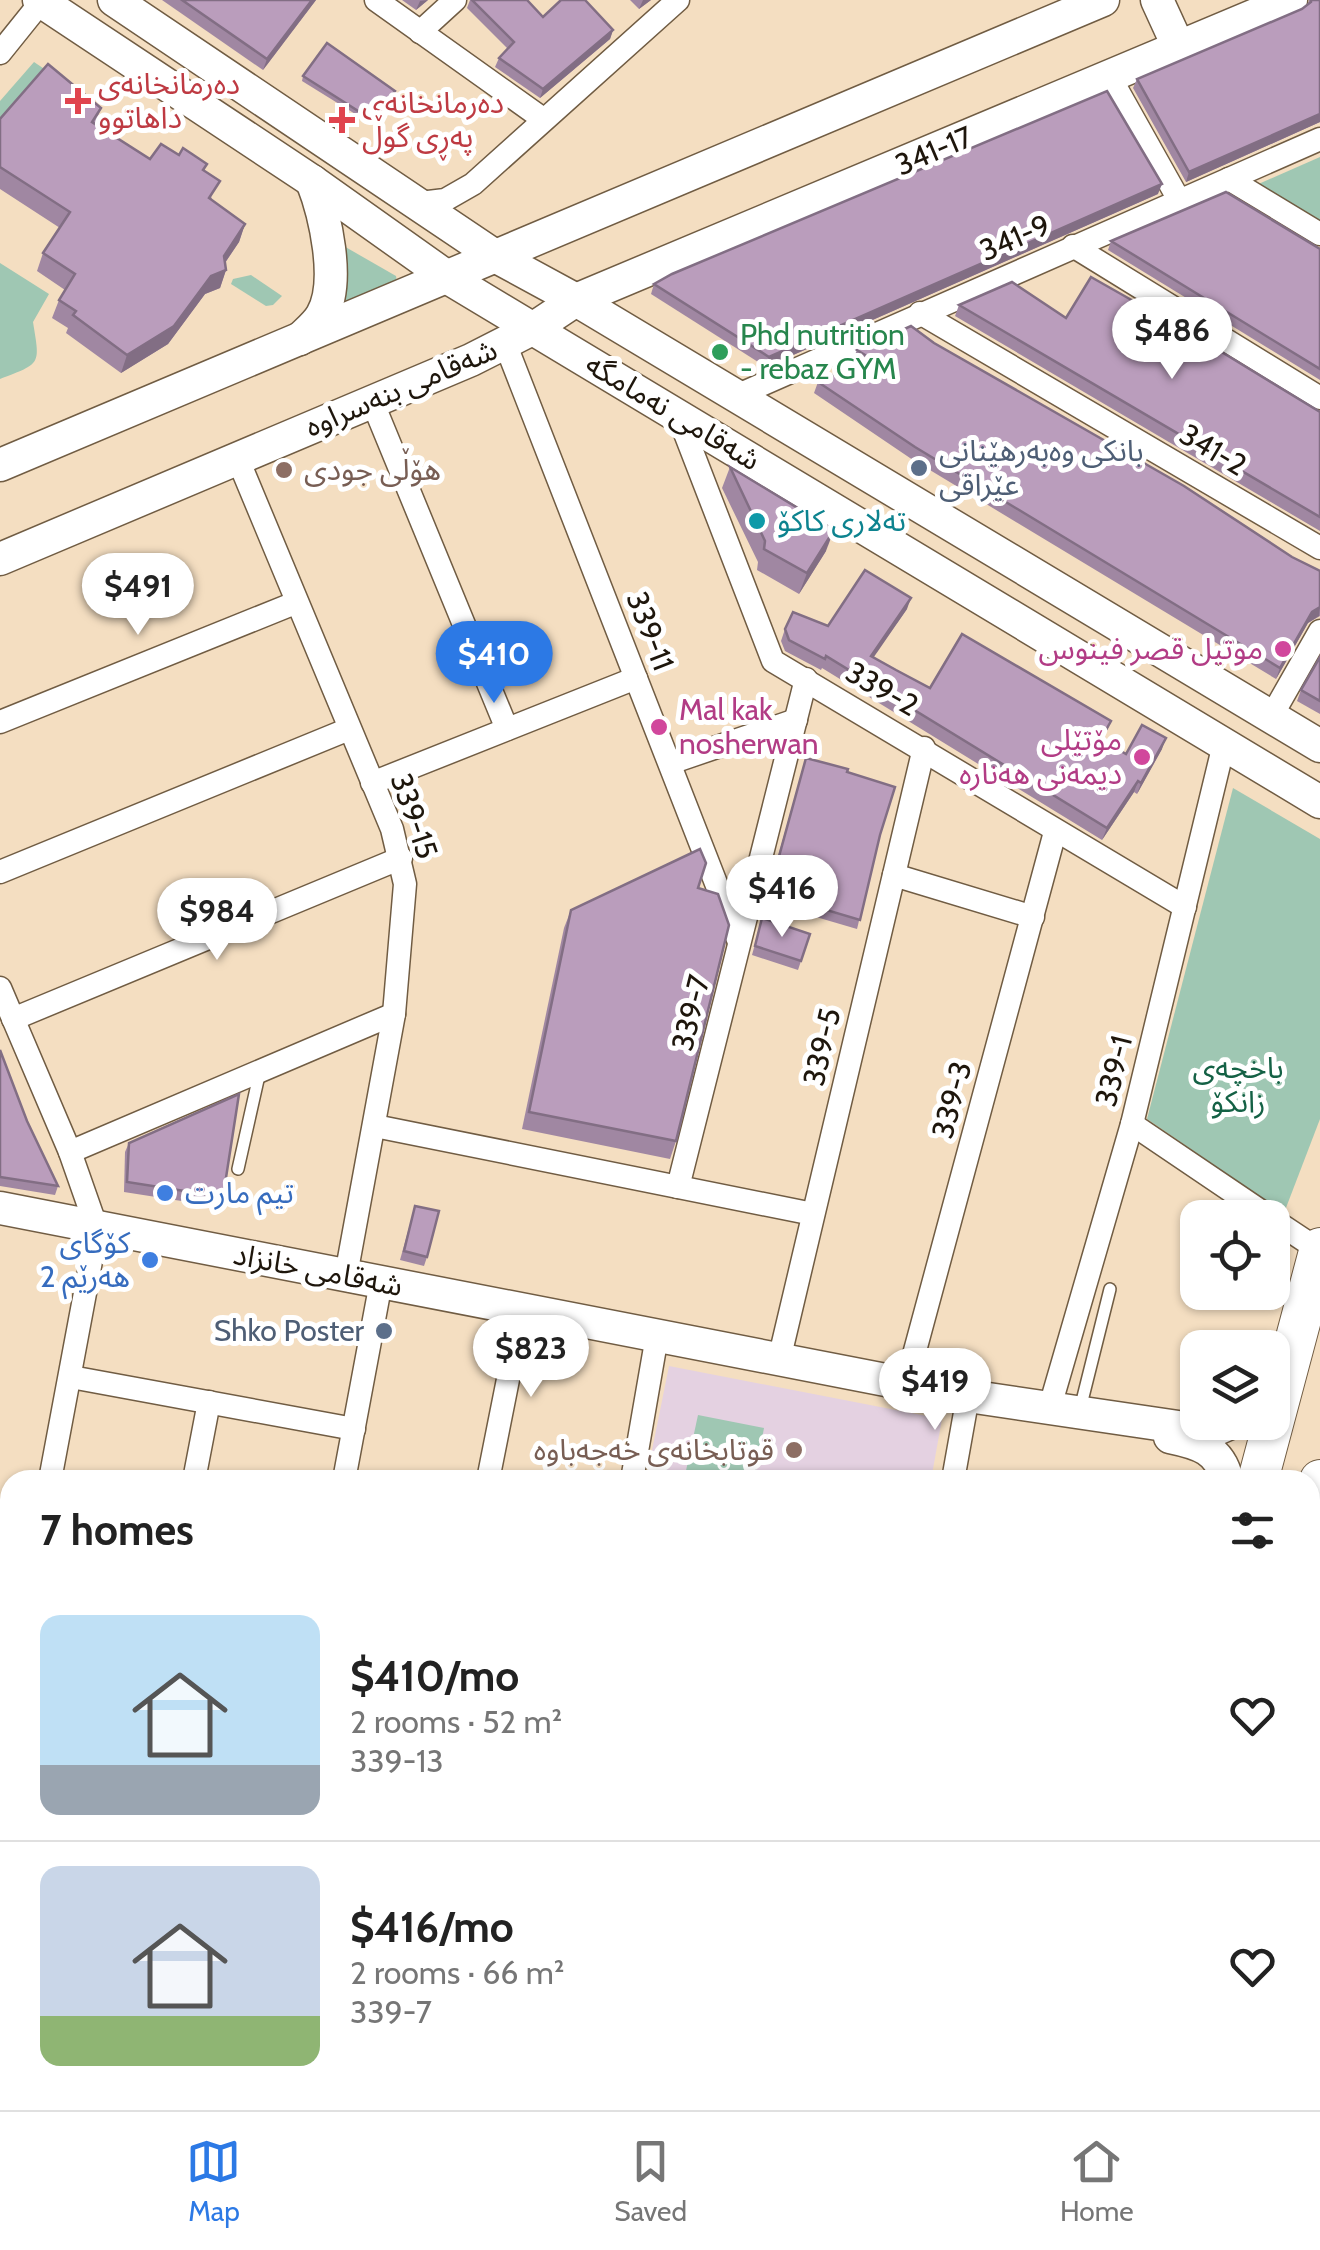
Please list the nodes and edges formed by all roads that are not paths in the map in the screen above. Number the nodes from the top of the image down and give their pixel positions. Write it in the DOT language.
graph roads {
  1 [pos="114,0"];
  2 [pos="376,0"];
  3 [pos="456,0"];
  4 [pos="678,0"];
  5 [pos="1103,0"];
  6 [pos="1157,0"];
  7 [pos="1291,0"];
  8 [pos="40,1"];
  9 [pos="420,32"];
  10 [pos="1179,48"];
  11 [pos="0,53"];
  12 [pos="1110,77"];
  13 [pos="543,120"];
  14 [pos="1320,139"];
  15 [pos="1229,178"];
  16 [pos="312,181"];
  17 [pos="1179,200"];
  18 [pos="420,203"];
  19 [pos="1320,234"];
  20 [pos="1073,246"];
  21 [pos="495,256"];
  22 [pos="450,279"];
  23 [pos="576,300"];
  24 [pos="920,312"];
  25 [pos="519,336"];
  26 [pos="297,343"];
  27 [pos="736,396"];
  28 [pos="1320,398"];
  29 [pos="372,402"];
  30 [pos="678,415"];
  31 [pos="237,457"];
  32 [pos="0,465"];
  33 [pos="1320,548"];
  34 [pos="0,560"];
  35 [pos="295,603"];
  36 [pos="1320,631"];
  37 [pos="636,678"];
  38 [pos="806,680"];
  39 [pos="1271,717"];
  40 [pos="796,720"];
  41 [pos="0,722"];
  42 [pos="349,729"];
  43 [pos="508,729"];
  44 [pos="1224,744"];
  45 [pos="1320,746"];
  46 [pos="924,748"];
  47 [pos="670,763"];
  48 [pos="372,783"];
  49 [pos="1320,802"];
  50 [pos="1055,832"];
  51 [pos="401,858"];
  52 [pos="0,872"];
  53 [pos="894,875"];
  54 [pos="1186,907"];
  55 [pos="1033,917"];
  56 [pos="740,942"];
  57 [pos="0,988"];
  58 [pos="394,1014"];
  59 [pos="13,1019"];
  60 [pos="260,1071"];
  61 [pos="1132,1124"];
  62 [pos="375,1126"];
  63 [pos="70,1152"];
  64 [pos="238,1169"];
  65 [pos="678,1187"];
  66 [pos="1245,1200"];
  67 [pos="0,1208"];
  68 [pos="814,1214"];
  69 [pos="97,1229"];
  70 [pos="1290,1230"];
  71 [pos="1320,1250"];
  72 [pos="346,1275"];
  73 [pos="382,1282"];
  74 [pos="1110,1289"];
  75 [pos="522,1309"];
  76 [pos="1298,1332"];
  77 [pos="657,1336"];
  78 [pos="1290,1345"];
  79 [pos="779,1360"];
  80 [pos="71,1376"];
  81 [pos="906,1384"];
  82 [pos="968,1396"];
  83 [pos="209,1402"];
  84 [pos="1064,1412"];
  85 [pos="1180,1427"];
  86 [pos="354,1429"];
  87 [pos="52,1470"];
  88 [pos="196,1470"];
  89 [pos="346,1470"];
  90 [pos="490,1470"];
  91 [pos="634,1470"];
  92 [pos="955,1470"];
  93 [pos="1224,1470"];
  94 [pos="1261,1470"];
  1 -- 18 [label="main road, شەقامی نەمامگە"];
  2 -- 9 [label="street"];
  3 -- 9 [label="street"];
  4 -- 13 [label="street"];
  5 -- 21 [label="main road"];
  6 -- 10 [label="main road"];
  7 -- 10 [label="main road, 341-17"];
  8 -- 11 [label="street"];
  8 -- 16 [label="main road, شەقامی نەمامگە"];
  9 -- 13 [label="street"];
  10 -- 12 [label="main road, 341-17"];
  12 -- 17 [label="street"];
  12 -- 23 [label="main road, 341-17"];
  13 -- 18 [label="street"];
  14 -- 15 [label="street, 341-9"];
  15 -- 17 [label="street, 341-9"];
  15 -- 19 [label="street"];
  16 -- 22 [label="main road, شەقامی نەمامگە"];
  16 -- 26 [label="main road"];
  17 -- 20 [label="street, 341-9"];
  18 -- 21 [label="main road, شەقامی نەمامگە"];
  20 -- 24 [label="street, 341-9"];
  20 -- 28 [label="street"];
  21 -- 22 [label="main road"];
  21 -- 23 [label="main road, شەقامی نەمامگە"];
  22 -- 25 [label="main road, شەقامی نەمامگە"];
  22 -- 26 [label="main road"];
  23 -- 25 [label="main road, شەقامی بنەسراوە"];
  23 -- 27 [label="main road, شەقامی نەمامگە"];
  24 -- 27 [label="street, 341-9"];
  24 -- 33 [label="street, 341-2"];
  25 -- 29 [label="main road, شەقامی بنەسراوە"];
  25 -- 30 [label="main road, شەقامی نەمامگە"];
  25 -- 37 [label="street, 339-11"];
  26 -- 32 [label="main road"];
  27 -- 39 [label="main road, شەقامی نەمامگە"];
  29 -- 31 [label="main road, شەقامی بنەسراوە"];
  29 -- 43 [label="street"];
  30 -- 38 [label="street, 339-2"];
  30 -- 44 [label="main road, شەقامی نەمامگە"];
  31 -- 34 [label="main road, شەقامی بنەسراوە"];
  31 -- 35 [label="street, 339-15"];
  35 -- 41 [label="street"];
  35 -- 42 [label="street, 339-15"];
  36 -- 39 [label="street"];
  37 -- 43 [label="street"];
  37 -- 47 [label="street, 339-11"];
  38 -- 40 [label="street, 339-7"];
  38 -- 46 [label="street, 339-2"];
  39 -- 45 [label="main road, شەقامی نەمامگە"];
  40 -- 47 [label="street"];
  40 -- 56 [label="street, 339-7"];
  42 -- 48 [label="street, 339-15"];
  42 -- 52 [label="street"];
  43 -- 48 [label="street"];
  44 -- 49 [label="main road, شەقامی نەمامگە"];
  44 -- 54 [label="street, 339-1"];
  46 -- 50 [label="street, 339-2"];
  46 -- 53 [label="street, 339-5"];
  47 -- 56 [label="street, 339-11"];
  48 -- 51 [label="street, 339-15"];
  50 -- 54 [label="street, 339-2"];
  50 -- 55 [label="street, 339-3"];
  51 -- 58 [label="street, 339-15"];
  51 -- 59 [label="street"];
  53 -- 55 [label="street"];
  53 -- 68 [label="street, 339-5"];
  54 -- 61 [label="street, 339-1"];
  55 -- 81 [label="street, 339-3"];
  56 -- 65 [label="street, 339-7"];
  57 -- 59 [label="street"];
  58 -- 60 [label="street"];
  58 -- 62 [label="street, 339-15"];
  59 -- 63 [label="street"];
  60 -- 63 [label="street"];
  60 -- 64 [label="lane"];
  61 -- 66 [label="street"];
  61 -- 84 [label="street, 339-1"];
  62 -- 65 [label="street"];
  62 -- 72 [label="street, 339-15"];
  63 -- 69 [label="street"];
  65 -- 68 [label="street"];
  67 -- 69 [label="main road, شەقامی خانزاد"];
  68 -- 79 [label="street, 339-5"];
  69 -- 72 [label="main road, شەقامی خانزاد"];
  69 -- 80 [label="street"];
  70 -- 71 [label="street"];
  71 -- 76 [label="highway"];
  72 -- 73 [label="main road, شەقامی خانزاد"];
  73 -- 75 [label="main road, شەقامی خانزاد"];
  73 -- 86 [label="street"];
  74 -- 84 [label="lane"];
  75 -- 77 [label="main road, شەقامی خانزاد"];
  75 -- 90 [label="street"];
  76 -- 78 [label="main road"];
  76 -- 94 [label="highway"];
  77 -- 79 [label="main road, شەقامی خانزاد"];
  77 -- 91 [label="street"];
  79 -- 81 [label="main road, شەقامی خانزاد"];
  80 -- 83 [label="street"];
  80 -- 87 [label="street"];
  81 -- 82 [label="main road, شەقامی خانزاد"];
  82 -- 84 [label="main road, شەقامی خانزاد"];
  82 -- 92 [label="street"];
  83 -- 86 [label="street"];
  83 -- 88 [label="street"];
  84 -- 85 [label="main road, شەقامی خانزاد"];
  84 -- 93 [label="main road, شەقامی خانزاد"];
  86 -- 89 [label="street"];
}
